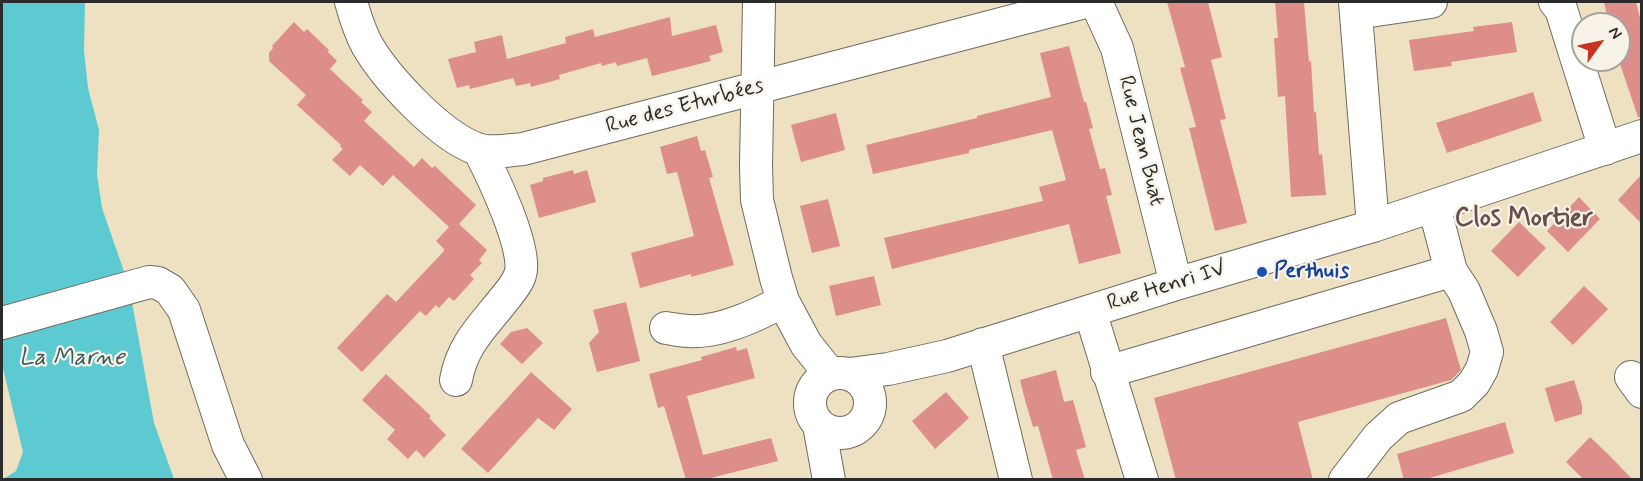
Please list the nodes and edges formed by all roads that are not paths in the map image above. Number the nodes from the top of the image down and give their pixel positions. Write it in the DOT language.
graph roads {
  1 [pos="351,2"];
  2 [pos="759,2"];
  3 [pos="1085,2"];
  4 [pos="1096,2"];
  5 [pos="1431,2"];
  6 [pos="1555,2"];
  7 [pos="1356,7"];
  8 [pos="758,88"];
  9 [pos="1641,136"];
  10 [pos="1605,148"];
  11 [pos="479,150"];
  12 [pos="1434,206"];
  13 [pos="1373,226"];
  14 [pos="1451,271"];
  15 [pos="1176,284"];
  16 [pos="783,301"];
  17 [pos="1089,311"];
  18 [pos="2,322"];
  19 [pos="666,328"];
  20 [pos="983,344"];
  21 [pos="931,360"];
  22 [pos="1107,372"];
  23 [pos="840,374"];
  24 [pos="456,380"];
  25 [pos="870,404"];
  26 [pos="814,418"];
  27 [pos="853,429"];
  28 [pos="246,480"];
  29 [pos="829,480"];
  30 [pos="841,480"];
  31 [pos="1016,480"];
  32 [pos="1142,480"];
  33 [pos="1345,480"];
  1 -- 11 [label="street, Rue des Eturbées"];
  2 -- 8 [label="street"];
  3 -- 8 [label="street, Rue des Eturbées"];
  4 -- 15 [label="street, Rue Jean Buat"];
  5 -- 7 [label="street"];
  6 -- 10 [label="street"];
  7 -- 13 [label="street"];
  8 -- 11 [label="street, Rue des Eturbées"];
  8 -- 16 [label="street"];
  9 -- 10 [label="street, Rue Henri IV"];
  10 -- 12 [label="street, Rue Henri IV"];
  11 -- 24 [label="street"];
  12 -- 13 [label="street, Rue Henri IV"];
  12 -- 14 [label="street"];
  13 -- 15 [label="street, Rue Henri IV"];
  14 -- 22 [label="street"];
  14 -- 33 [label="street"];
  15 -- 17 [label="street, Rue Henri IV"];
  16 -- 19 [label="street"];
  16 -- 23 [label="street"];
  16 -- 26 [label="street"];
  17 -- 20 [label="street, Rue Henri IV"];
  17 -- 22 [label="street"];
  18 -- 28 [label="street"];
  20 -- 21 [label="street, Rue Henri IV"];
  20 -- 31 [label="street"];
  21 -- 23 [label="street, Rue Henri IV"];
  21 -- 25 [label="street, Rue Henri IV"];
  22 -- 32 [label="street"];
  23 -- 25 [label="street"];
  23 -- 26 [label="street"];
  25 -- 27 [label="street"];
  26 -- 27 [label="street"];
  26 -- 29 [label="street"];
  27 -- 30 [label="street"];
}
